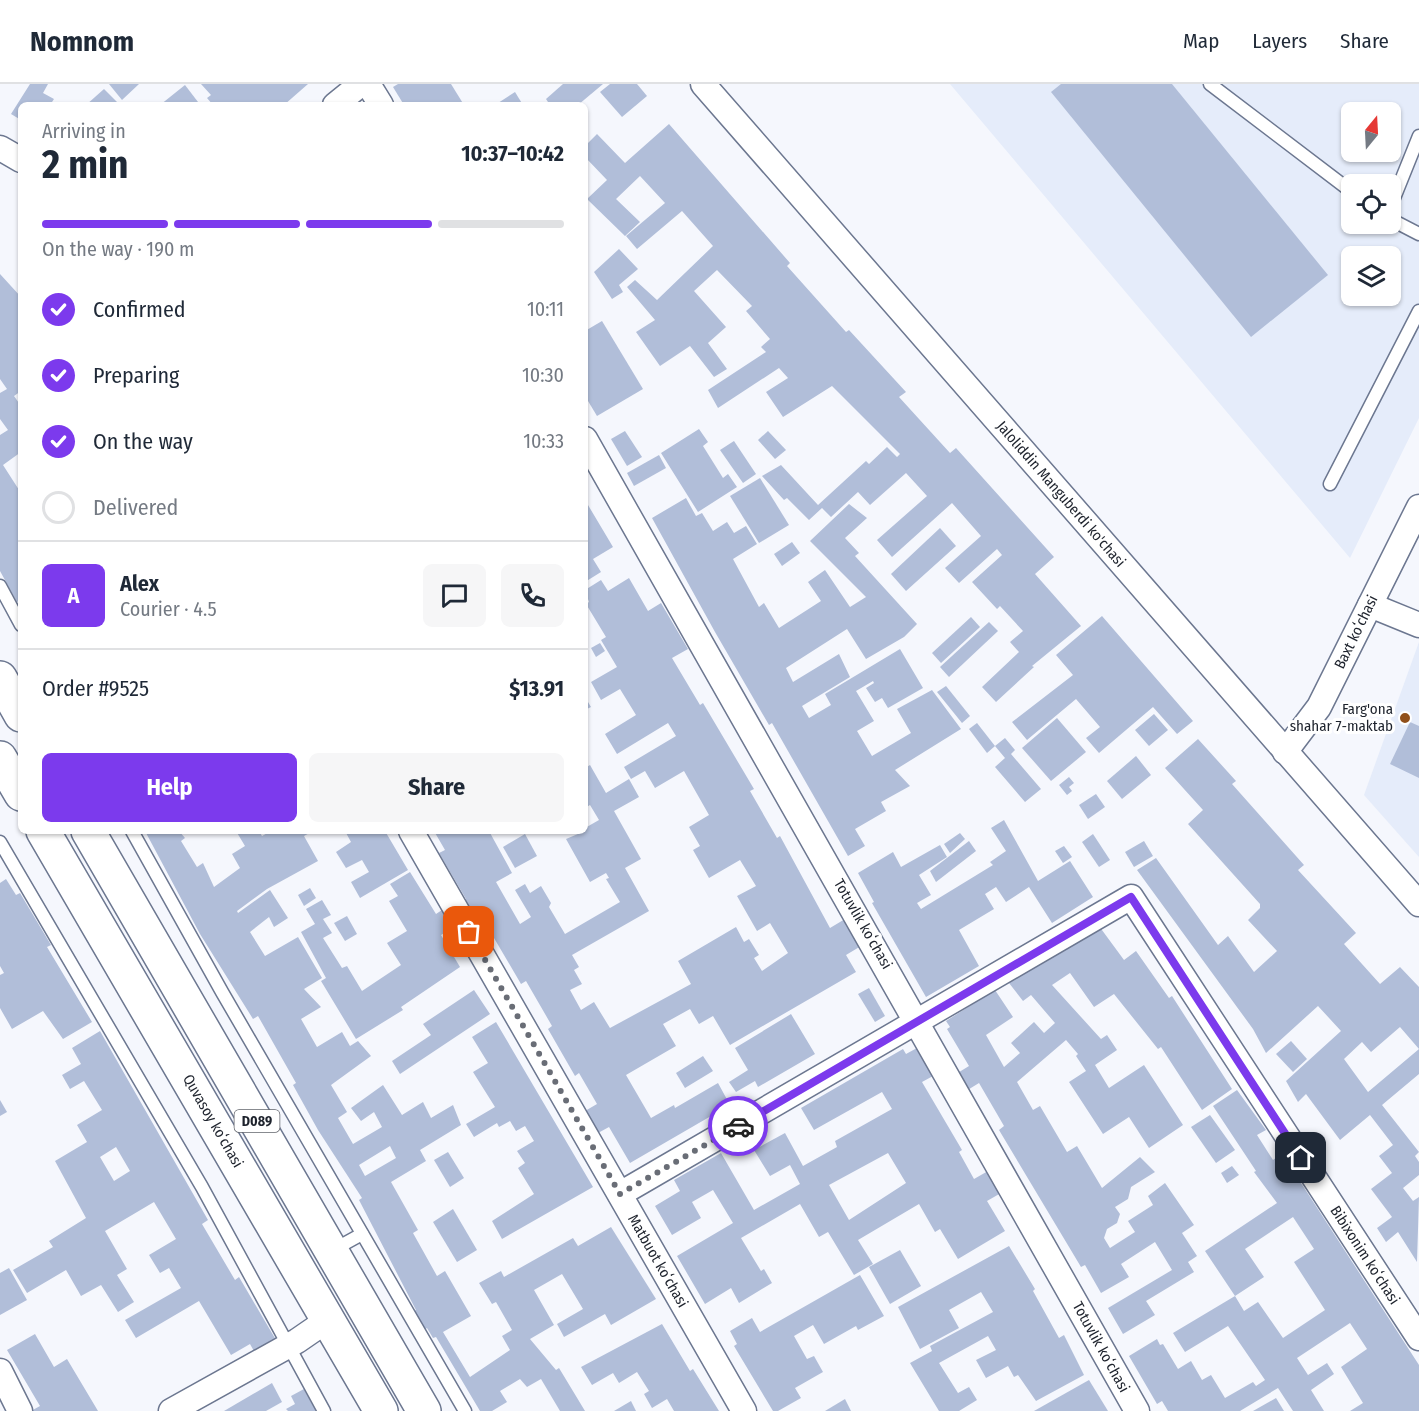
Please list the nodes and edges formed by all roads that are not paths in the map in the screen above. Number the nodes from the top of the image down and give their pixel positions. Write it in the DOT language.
graph roads {
  1 [pos="361,84"];
  2 [pos="368,84"];
  3 [pos="703,84"];
  4 [pos="1210,84"];
  5 [pos="339,102"];
  6 [pos="379,102"];
  7 [pos="1419,136"];
  8 [pos="0,148"];
  9 [pos="18,158"];
  10 [pos="1401,181"];
  11 [pos="1341,184"];
  12 [pos="1401,225"];
  13 [pos="1419,234"];
  14 [pos="1419,311"];
  15 [pos="588,450"];
  16 [pos="595,476"];
  17 [pos="1330,484"];
  18 [pos="1419,507"];
  19 [pos="0,586"];
  20 [pos="1370,605"];
  21 [pos="18,619"];
  22 [pos="1419,625"];
  23 [pos="0,678"];
  24 [pos="18,710"];
  25 [pos="1286,752"];
  26 [pos="0,758"];
  27 [pos="18,789"];
  28 [pos="45,834"];
  29 [pos="90,834"];
  30 [pos="134,834"];
  31 [pos="413,834"];
  32 [pos="0,842"];
  33 [pos="1419,904"];
  34 [pos="918,1022"];
  35 [pos="620,1194"];
  36 [pos="362,1234"];
  37 [pos="332,1250"];
  38 [pos="335,1330"];
  39 [pos="1419,1338"];
  40 [pos="287,1346"];
  41 [pos="0,1371"];
  42 [pos="20,1411"];
  43 [pos="171,1411"];
  44 [pos="324,1411"];
  45 [pos="381,1411"];
  46 [pos="424,1411"];
  47 [pos="465,1411"];
  48 [pos="744,1411"];
  49 [pos="1137,1411"];
  1 -- 5 [label="street"];
  2 -- 6 [label="street"];
  3 -- 25 [label="street, Jaloliddin Manguberdi ko'chasi"];
  4 -- 11 [label="lane"];
  7 -- 10 [label="lane"];
  8 -- 9 [label="street"];
  12 -- 13 [label="lane"];
  14 -- 17 [label="lane"];
  15 -- 16 [label="street, Totuvlik koʻchasi"];
  16 -- 34 [label="street, Totuvlik koʻchasi"];
  18 -- 20 [label="street, Baxt koʻchasi"];
  19 -- 21 [label="lane"];
  20 -- 22 [label="street"];
  20 -- 25 [label="street, Baxt koʻchasi"];
  23 -- 24 [label="main road"];
  25 -- 33 [label="street, Jaloliddin Manguberdi ko'chasi"];
  26 -- 27 [label="main road"];
  28 -- 38 [label="main road, Quvasoy koʻchasi / D089"];
  29 -- 37 [label="main road, D089"];
  30 -- 36 [label="lane"];
  31 -- 35 [label="street, Matbuot koʻchasi"];
  32 -- 40 [label="lane"];
  34 -- 35 [label="street"];
  34 -- 39 [label="street, Bibixonim koʻchasi"];
  34 -- 49 [label="street, Totuvlik koʻchasi"];
  35 -- 48 [label="street, Matbuot koʻchasi"];
  36 -- 37 [label="lane"];
  36 -- 47 [label="lane"];
  37 -- 46 [label="main road, D089"];
  38 -- 40 [label="street"];
  38 -- 45 [label="main road, Quvasoy koʻchasi / D089"];
  40 -- 43 [label="street"];
  40 -- 44 [label="lane"];
  41 -- 42 [label="street"];
}
